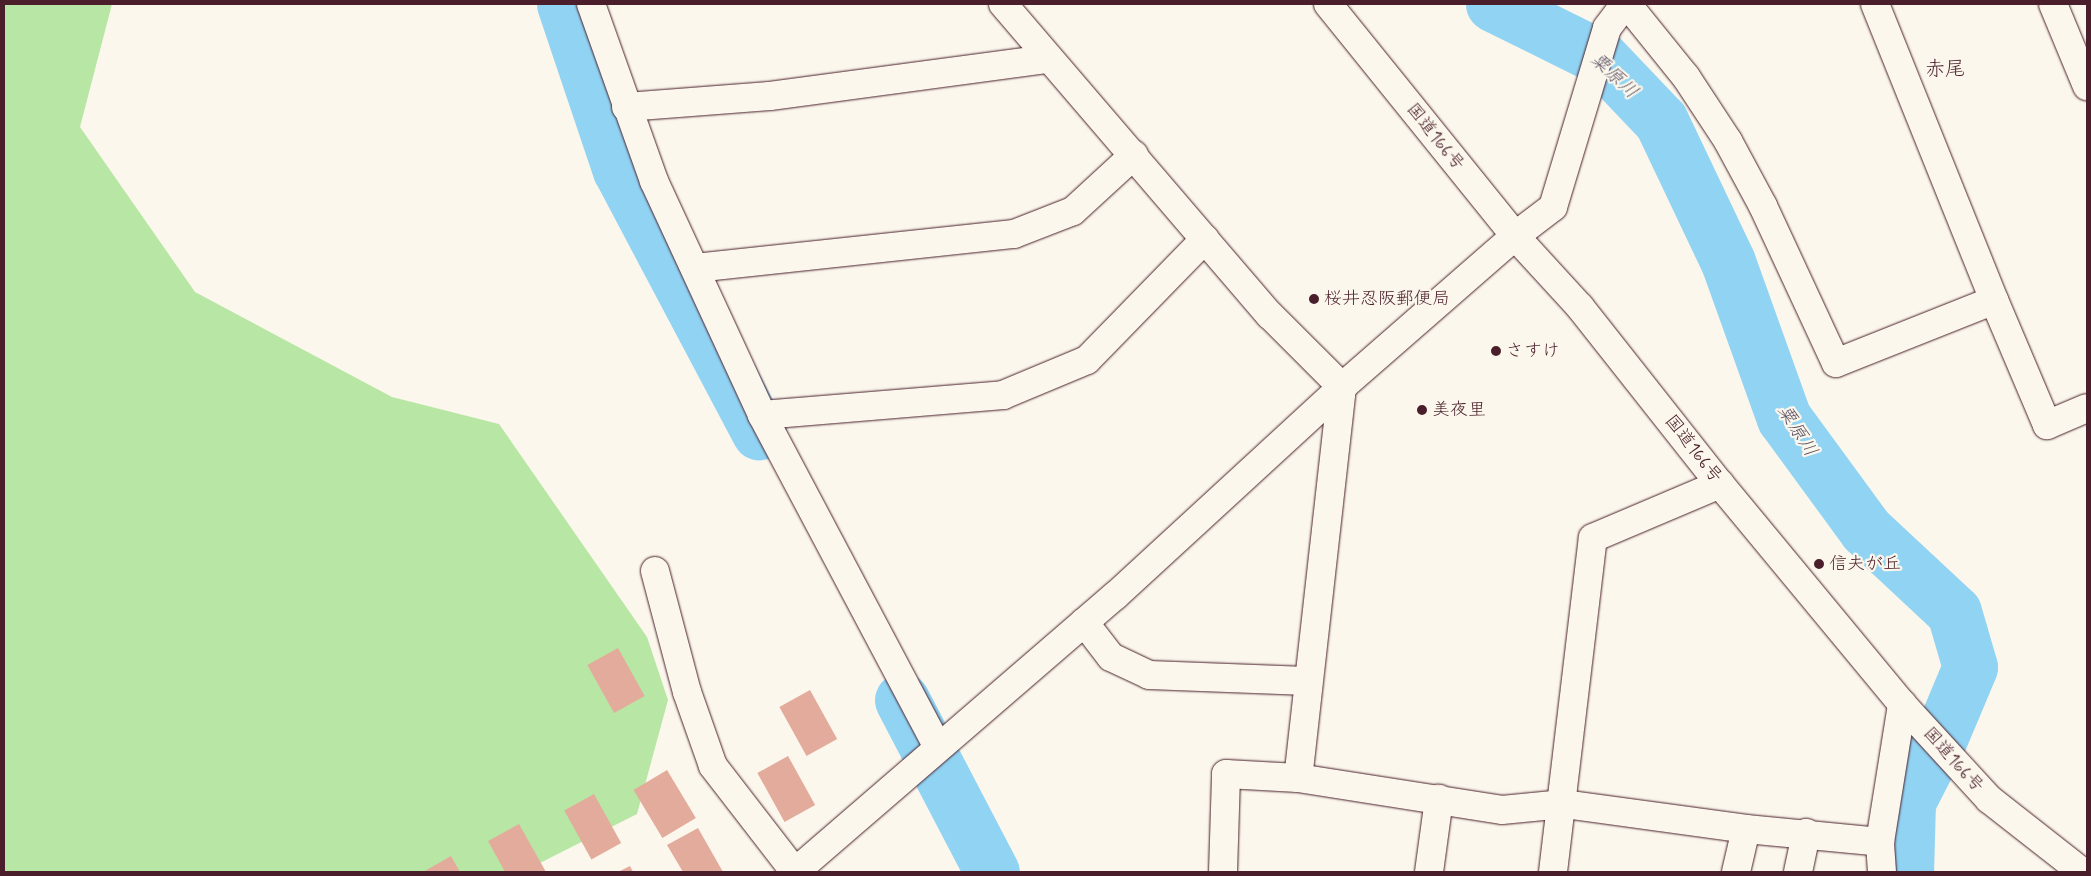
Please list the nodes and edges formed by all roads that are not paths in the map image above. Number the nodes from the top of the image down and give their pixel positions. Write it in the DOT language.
graph roads {
  1 [pos="590,4"];
  2 [pos="1003,4"];
  3 [pos="1328,4"];
  4 [pos="1626,4"];
  5 [pos="1875,4"];
  6 [pos="2053,4"];
  7 [pos="1048,59"];
  8 [pos="2087,86"];
  9 [pos="626,107"];
  10 [pos="1134,155"];
  11 [pos="1515,236"];
  12 [pos="1205,239"];
  13 [pos="695,268"];
  14 [pos="1994,300"];
  15 [pos="1342,387"];
  16 [pos="2087,408"];
  17 [pos="762,415"];
  18 [pos="1720,484"];
  19 [pos="654,571"];
  20 [pos="1084,622"];
  21 [pos="1308,681"];
  22 [pos="1902,704"];
  23 [pos="938,746"];
  24 [pos="1298,778"];
  25 [pos="1439,799"];
  26 [pos="1564,804"];
  27 [pos="1746,828"];
  28 [pos="1806,833"];
  29 [pos="1880,842"];
  30 [pos="795,872"];
  31 [pos="1223,872"];
  32 [pos="1429,872"];
  33 [pos="1553,872"];
  34 [pos="1736,872"];
  35 [pos="1798,872"];
  36 [pos="1882,872"];
  37 [pos="2082,872"];
  1 -- 9 [label="main road"];
  2 -- 7 [label="main road"];
  3 -- 11 [label="main road, 国道166号"];
  4 -- 11 [label="main road"];
  4 -- 14 [label="main road"];
  5 -- 14 [label="main road"];
  6 -- 8 [label="main road"];
  7 -- 9 [label="main road"];
  7 -- 10 [label="main road"];
  9 -- 13 [label="main road"];
  10 -- 12 [label="main road"];
  10 -- 13 [label="main road"];
  11 -- 15 [label="main road"];
  11 -- 18 [label="main road, 国道166号"];
  12 -- 15 [label="main road"];
  12 -- 17 [label="main road"];
  13 -- 17 [label="main road"];
  14 -- 16 [label="main road"];
  15 -- 20 [label="main road"];
  15 -- 21 [label="main road"];
  17 -- 23 [label="main road"];
  18 -- 22 [label="main road, 国道166号"];
  18 -- 26 [label="main road"];
  19 -- 30 [label="main road"];
  20 -- 21 [label="main road"];
  20 -- 23 [label="main road"];
  21 -- 24 [label="main road"];
  22 -- 29 [label="main road"];
  22 -- 37 [label="main road, 国道166号"];
  23 -- 30 [label="main road"];
  24 -- 25 [label="main road"];
  24 -- 31 [label="main road"];
  25 -- 26 [label="main road"];
  25 -- 32 [label="main road"];
  26 -- 27 [label="main road"];
  26 -- 33 [label="main road"];
  27 -- 28 [label="main road"];
  27 -- 34 [label="main road"];
  28 -- 29 [label="main road"];
  28 -- 35 [label="main road"];
  29 -- 36 [label="main road"];
}
